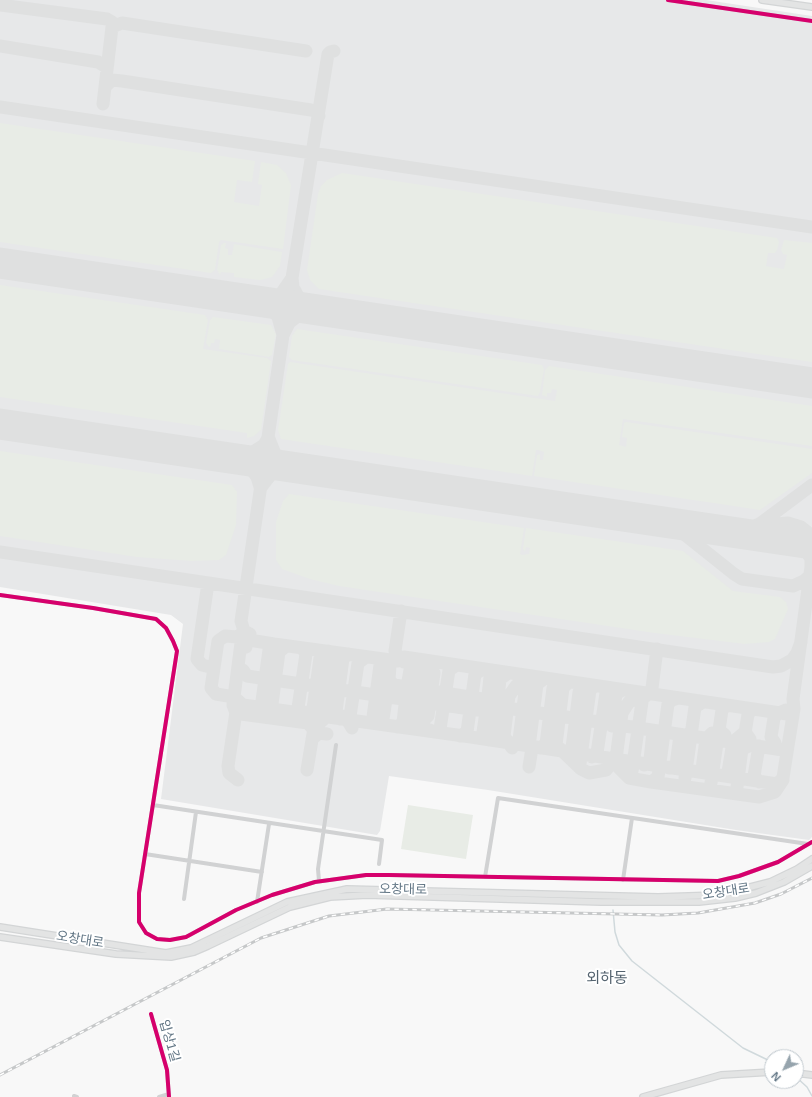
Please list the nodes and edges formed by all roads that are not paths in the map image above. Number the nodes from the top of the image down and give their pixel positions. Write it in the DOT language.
graph roads {
  1 [pos="668,0"];
  2 [pos="762,0"];
  3 [pos="812,7"];
  4 [pos="812,21"];
  5 [pos="0,595"];
  6 [pos="336,745"];
  7 [pos="153,805"];
  8 [pos="196,812"];
  9 [pos="632,818"];
  10 [pos="269,824"];
  11 [pos="323,831"];
  12 [pos="810,843"];
  13 [pos="145,854"];
  14 [pos="812,860"];
  15 [pos="188,862"];
  16 [pos="379,864"];
  17 [pos="812,866"];
  18 [pos="262,872"];
  19 [pos="485,877"];
  20 [pos="623,880"];
  21 [pos="319,881"];
  22 [pos="184,899"];
  23 [pos="622,899"];
  24 [pos="257,902"];
  25 [pos="0,927"];
  26 [pos="0,937"];
  27 [pos="151,1014"];
  28 [pos="764,1072"];
  29 [pos="169,1096"];
  30 [pos="159,1097"];
  31 [pos="643,1097"];
  1 -- 4 [label="street"];
  2 -- 3 [label="main road"];
  5 -- 7 [label="street"];
  6 -- 11 [label="street"];
  7 -- 8 [label="street"];
  7 -- 13 [label="street"];
  8 -- 10 [label="street"];
  8 -- 15 [label="street"];
  9 -- 12 [label="street"];
  9 -- 19 [label="street"];
  9 -- 20 [label="street"];
  10 -- 11 [label="street"];
  10 -- 18 [label="street"];
  11 -- 16 [label="street"];
  11 -- 21 [label="street"];
  12 -- 20 [label="street"];
  13 -- 15 [label="street"];
  13 -- 24 [label="street"];
  14 -- 23 [label="main road, 오창대로"];
  15 -- 18 [label="street"];
  15 -- 22 [label="street"];
  17 -- 23 [label="main road, 오창대로"];
  18 -- 24 [label="street"];
  19 -- 20 [label="street"];
  19 -- 21 [label="street"];
  21 -- 24 [label="street"];
  23 -- 25 [label="main road, 오창대로"];
  23 -- 26 [label="main road, 오창대로"];
  27 -- 29 [label="street, 입상1길"];
  28 -- 31 [label="main road"];
  29 -- 30 [label="street, 입상1길"];
}
